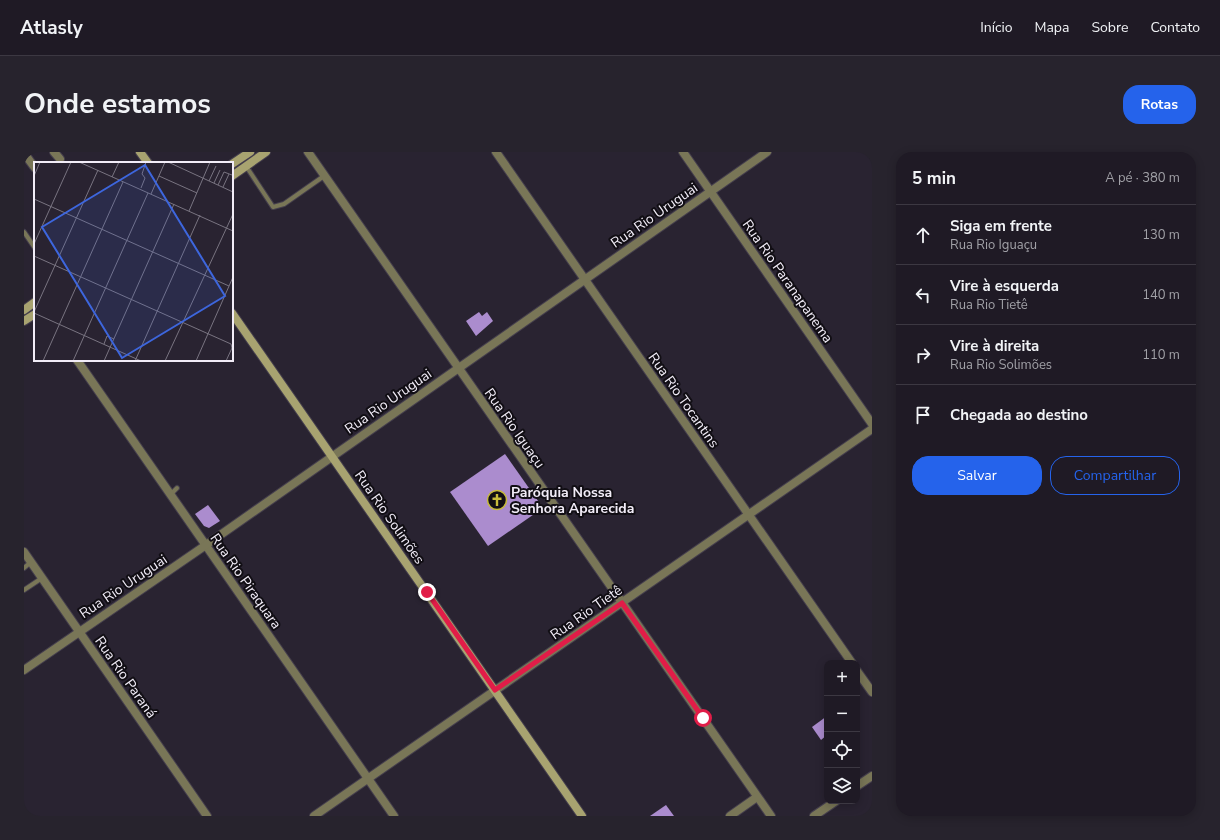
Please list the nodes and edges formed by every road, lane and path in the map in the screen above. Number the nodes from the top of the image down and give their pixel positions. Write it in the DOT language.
graph roads {
  1 [pos="24,152"];
  2 [pos="140,152"];
  3 [pos="250,152"];
  4 [pos="266,152"];
  5 [pos="308,152"];
  6 [pos="496,152"];
  7 [pos="683,152"];
  8 [pos="767,152"];
  9 [pos="240,155"];
  10 [pos="147,162"];
  11 [pos="233,163"];
  12 [pos="246,166"];
  13 [pos="34,167"];
  14 [pos="233,175"];
  15 [pos="324,176"];
  16 [pos="710,192"];
  17 [pos="24,232"];
  18 [pos="34,247"];
  19 [pos="585,280"];
  20 [pos="34,303"];
  21 [pos="24,310"];
  22 [pos="233,313"];
  23 [pos="34,315"];
  24 [pos="24,321"];
  25 [pos="78,361"];
  26 [pos="458,368"];
  27 [pos="872,424"];
  28 [pos="872,429"];
  29 [pos="332,456"];
  30 [pos="178,488"];
  31 [pos="170,494"];
  32 [pos="748,514"];
  33 [pos="206,545"];
  34 [pos="24,552"];
  35 [pos="31,562"];
  36 [pos="24,568"];
  37 [pos="42,578"];
  38 [pos="24,590"];
  39 [pos="622,603"];
  40 [pos="78,632"];
  41 [pos="850,660"];
  42 [pos="24,670"];
  43 [pos="860,675"];
  44 [pos="495,690"];
  45 [pos="872,692"];
  46 [pos="872,776"];
  47 [pos="368,778"];
  48 [pos="860,784"];
  49 [pos="757,797"];
  50 [pos="832,804"];
  51 [pos="207,816"];
  52 [pos="314,816"];
  53 [pos="394,816"];
  54 [pos="582,816"];
  55 [pos="730,816"];
  56 [pos="771,816"];
  57 [pos="814,816"];
  1 -- 13 [label="street"];
  2 -- 10 [label="street"];
  3 -- 9 [label="street"];
  4 -- 12 [label="street"];
  5 -- 15 [label="street, Rua Rio Iguaçu"];
  6 -- 19 [label="street, Rua Rio Tocantins"];
  7 -- 16 [label="street, Rua Rio Paranapanema"];
  8 -- 16 [label="street, Rua Rio Uruguai"];
  9 -- 11 [label="street"];
  12 -- 14 [label="street"];
  12 -- 15 [label="lane"];
  15 -- 26 [label="street, Rua Rio Iguaçu"];
  16 -- 19 [label="street, Rua Rio Uruguai"];
  16 -- 27 [label="street, Rua Rio Paranapanema"];
  17 -- 18 [label="lane"];
  19 -- 26 [label="street, Rua Rio Uruguai"];
  19 -- 32 [label="street, Rua Rio Tocantins"];
  20 -- 21 [label="street"];
  22 -- 29 [label="street, Rua Rio Solimões"];
  23 -- 24 [label="street"];
  25 -- 31 [label="street, Rua Rio Piraquara"];
  26 -- 29 [label="street, Rua Rio Uruguai"];
  26 -- 39 [label="street, Rua Rio Iguaçu"];
  28 -- 32 [label="street, Rua Rio Tietê"];
  29 -- 33 [label="street, Rua Rio Uruguai"];
  29 -- 44 [label="street, Rua Rio Solimões"];
  30 -- 31 [label="lane"];
  31 -- 33 [label="street, Rua Rio Piraquara"];
  32 -- 39 [label="street, Rua Rio Tietê"];
  32 -- 41 [label="street, Rua Rio Tocantins"];
  33 -- 40 [label="street, Rua Rio Uruguai"];
  33 -- 47 [label="street, Rua Rio Piraquara"];
  34 -- 35 [label="street, Rua Rio Paraná"];
  35 -- 36 [label="lane"];
  35 -- 37 [label="street, Rua Rio Paraná"];
  37 -- 38 [label="lane"];
  37 -- 40 [label="street, Rua Rio Paraná"];
  39 -- 44 [label="street, Rua Rio Tietê"];
  39 -- 49 [label="street, Rua Rio Iguaçu"];
  40 -- 42 [label="street, Rua Rio Uruguai"];
  40 -- 51 [label="street, Rua Rio Paraná"];
  43 -- 45 [label="street"];
  44 -- 47 [label="street, Rua Rio Tietê"];
  44 -- 54 [label="street, Rua Rio Solimões"];
  46 -- 48 [label="street"];
  47 -- 52 [label="street, Rua Rio Tietê"];
  47 -- 53 [label="street, Rua Rio Piraquara"];
  49 -- 55 [label="street"];
  49 -- 56 [label="street, Rua Rio Iguaçu"];
  50 -- 57 [label="street"];
}
